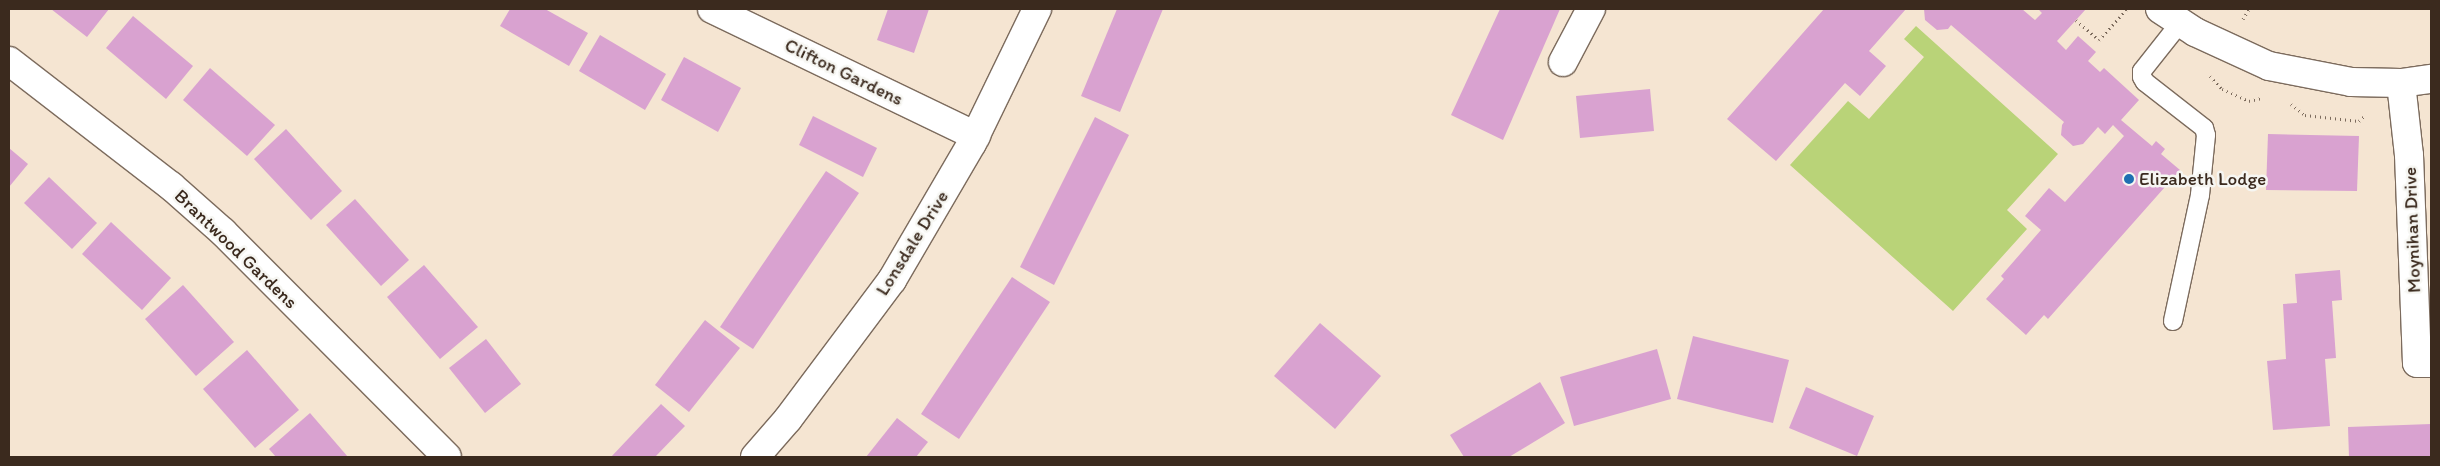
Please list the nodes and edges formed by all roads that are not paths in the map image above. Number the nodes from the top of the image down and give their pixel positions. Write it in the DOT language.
graph roads {
  1 [pos="712,9"];
  2 [pos="1037,9"];
  3 [pos="1591,9"];
  4 [pos="2170,16"];
  5 [pos="9,61"];
  6 [pos="1563,62"];
  7 [pos="2431,79"];
  8 [pos="2401,83"];
  9 [pos="976,136"];
  10 [pos="2173,321"];
  11 [pos="2431,363"];
  12 [pos="447,457"];
  13 [pos="755,457"];
  1 -- 9 [label="street, Clifton Gardens"];
  2 -- 9 [label="street, Lonsdale Drive"];
  3 -- 6 [label="street"];
  4 -- 8 [label="street"];
  4 -- 10 [label="lane"];
  5 -- 12 [label="street, Brantwood Gardens"];
  7 -- 8 [label="street"];
  8 -- 11 [label="street, Moynihan Drive"];
  9 -- 13 [label="street, Lonsdale Drive"];
}
